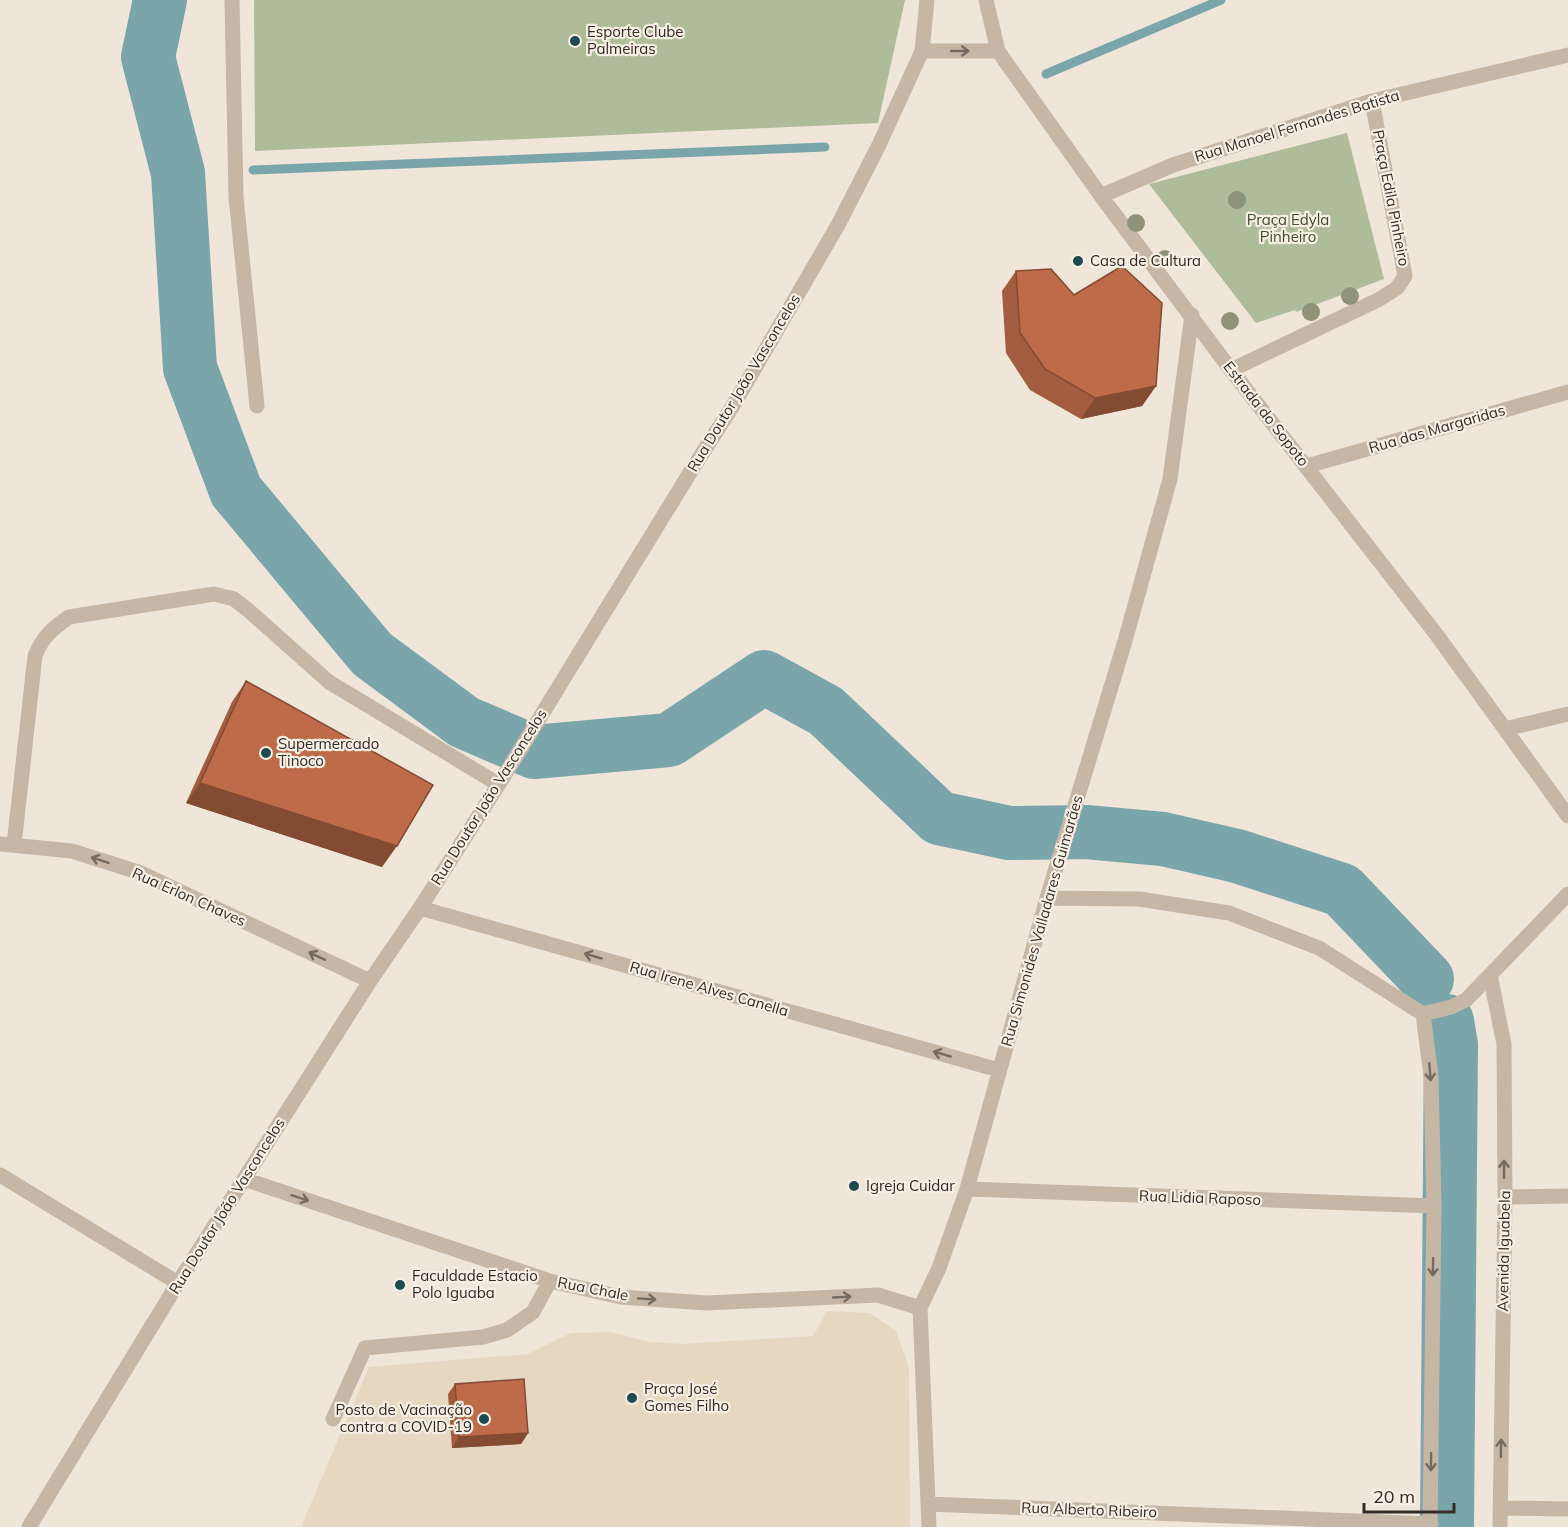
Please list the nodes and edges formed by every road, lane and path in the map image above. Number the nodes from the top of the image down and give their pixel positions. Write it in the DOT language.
graph roads {
  1 [pos="232,0"];
  2 [pos="927,0"];
  3 [pos="986,0"];
  4 [pos="922,51"];
  5 [pos="998,51"];
  6 [pos="1568,55"];
  7 [pos="1372,101"];
  8 [pos="1101,196"];
  9 [pos="1192,315"];
  10 [pos="1231,370"];
  11 [pos="1568,392"];
  12 [pos="257,406"];
  13 [pos="1307,466"];
  14 [pos="1568,714"];
  15 [pos="1505,729"];
  16 [pos="501,780"];
  17 [pos="1568,816"];
  18 [pos="7,845"];
  19 [pos="1568,894"];
  20 [pos="1047,898"];
  21 [pos="420,908"];
  22 [pos="1490,975"];
  23 [pos="370,981"];
  24 [pos="1423,1014"];
  25 [pos="999,1070"];
  26 [pos="0,1174"];
  27 [pos="244,1179"];
  28 [pos="966,1189"];
  29 [pos="1568,1196"];
  30 [pos="1504,1197"];
  31 [pos="1434,1206"];
  32 [pos="550,1281"];
  33 [pos="178,1284"];
  34 [pos="920,1308"];
  35 [pos="333,1419"];
  36 [pos="928,1504"];
  37 [pos="1500,1508"];
  38 [pos="1568,1509"];
  39 [pos="1430,1525"];
  40 [pos="29,1527"];
  41 [pos="929,1527"];
  42 [pos="1500,1527"];
  1 -- 12 [label="street"];
  2 -- 4 [label="street, Rua Doutor João Vasconcelos"];
  3 -- 5 [label="street, Estrada do Sopoto"];
  4 -- 5 [label="street, one-way"];
  4 -- 16 [label="street, Rua Doutor João Vasconcelos"];
  5 -- 8 [label="street, Estrada do Sopoto"];
  6 -- 7 [label="street, Rua Manoel Fernandes Batista"];
  7 -- 8 [label="street, Rua Manoel Fernandes Batista"];
  7 -- 10 [label="street, Praça Edila Pinheiro"];
  8 -- 9 [label="street, Estrada do Sopoto"];
  9 -- 10 [label="street, Estrada do Sopoto"];
  9 -- 20 [label="street, Rua Simonides Valladares Guimarães"];
  10 -- 13 [label="street, Estrada do Sopoto"];
  11 -- 13 [label="street, Rua das Margaridas"];
  13 -- 15 [label="street, Estrada do Sopoto"];
  14 -- 15 [label="street"];
  15 -- 17 [label="street, Estrada do Sopoto"];
  16 -- 18 [label="street"];
  16 -- 21 [label="street, Rua Doutor João Vasconcelos"];
  23 -- 18 [label="street, Rua Erlon Chaves, one-way"];
  19 -- 22 [label="street"];
  20 -- 24 [label="street"];
  20 -- 25 [label="street, Rua Simonides Valladares Guimarães"];
  21 -- 23 [label="street, Rua Doutor João Vasconcelos"];
  25 -- 21 [label="street, Rua Irene Alves Canella, one-way"];
  22 -- 24 [label="street"];
  30 -- 22 [label="street, Avenida Iguabela, one-way"];
  23 -- 27 [label="street, Rua Doutor João Vasconcelos"];
  24 -- 31 [label="street, one-way"];
  25 -- 28 [label="street, Rua Simonides Valladares Guimarães"];
  26 -- 33 [label="street"];
  27 -- 32 [label="street, Rua Chale, one-way"];
  27 -- 33 [label="street, Rua Doutor João Vasconcelos"];
  28 -- 31 [label="street, Rua Lidia Raposo"];
  28 -- 34 [label="street, Rua Simonides Valladares Guimarães"];
  29 -- 30 [label="street"];
  37 -- 30 [label="street, Avenida Iguabela, one-way"];
  31 -- 39 [label="street, one-way"];
  32 -- 34 [label="street, Rua Chale, one-way"];
  32 -- 35 [label="street"];
  33 -- 40 [label="street, Rua Doutor João Vasconcelos"];
  34 -- 36 [label="street, Rua Simonides Valladares Guimarães"];
  36 -- 39 [label="street, Rua Alberto Ribeiro"];
  36 -- 41 [label="street, Rua Simonides Valladares Guimarães"];
  37 -- 38 [label="street"];
  37 -- 42 [label="street, Avenida Iguabela"];
}
